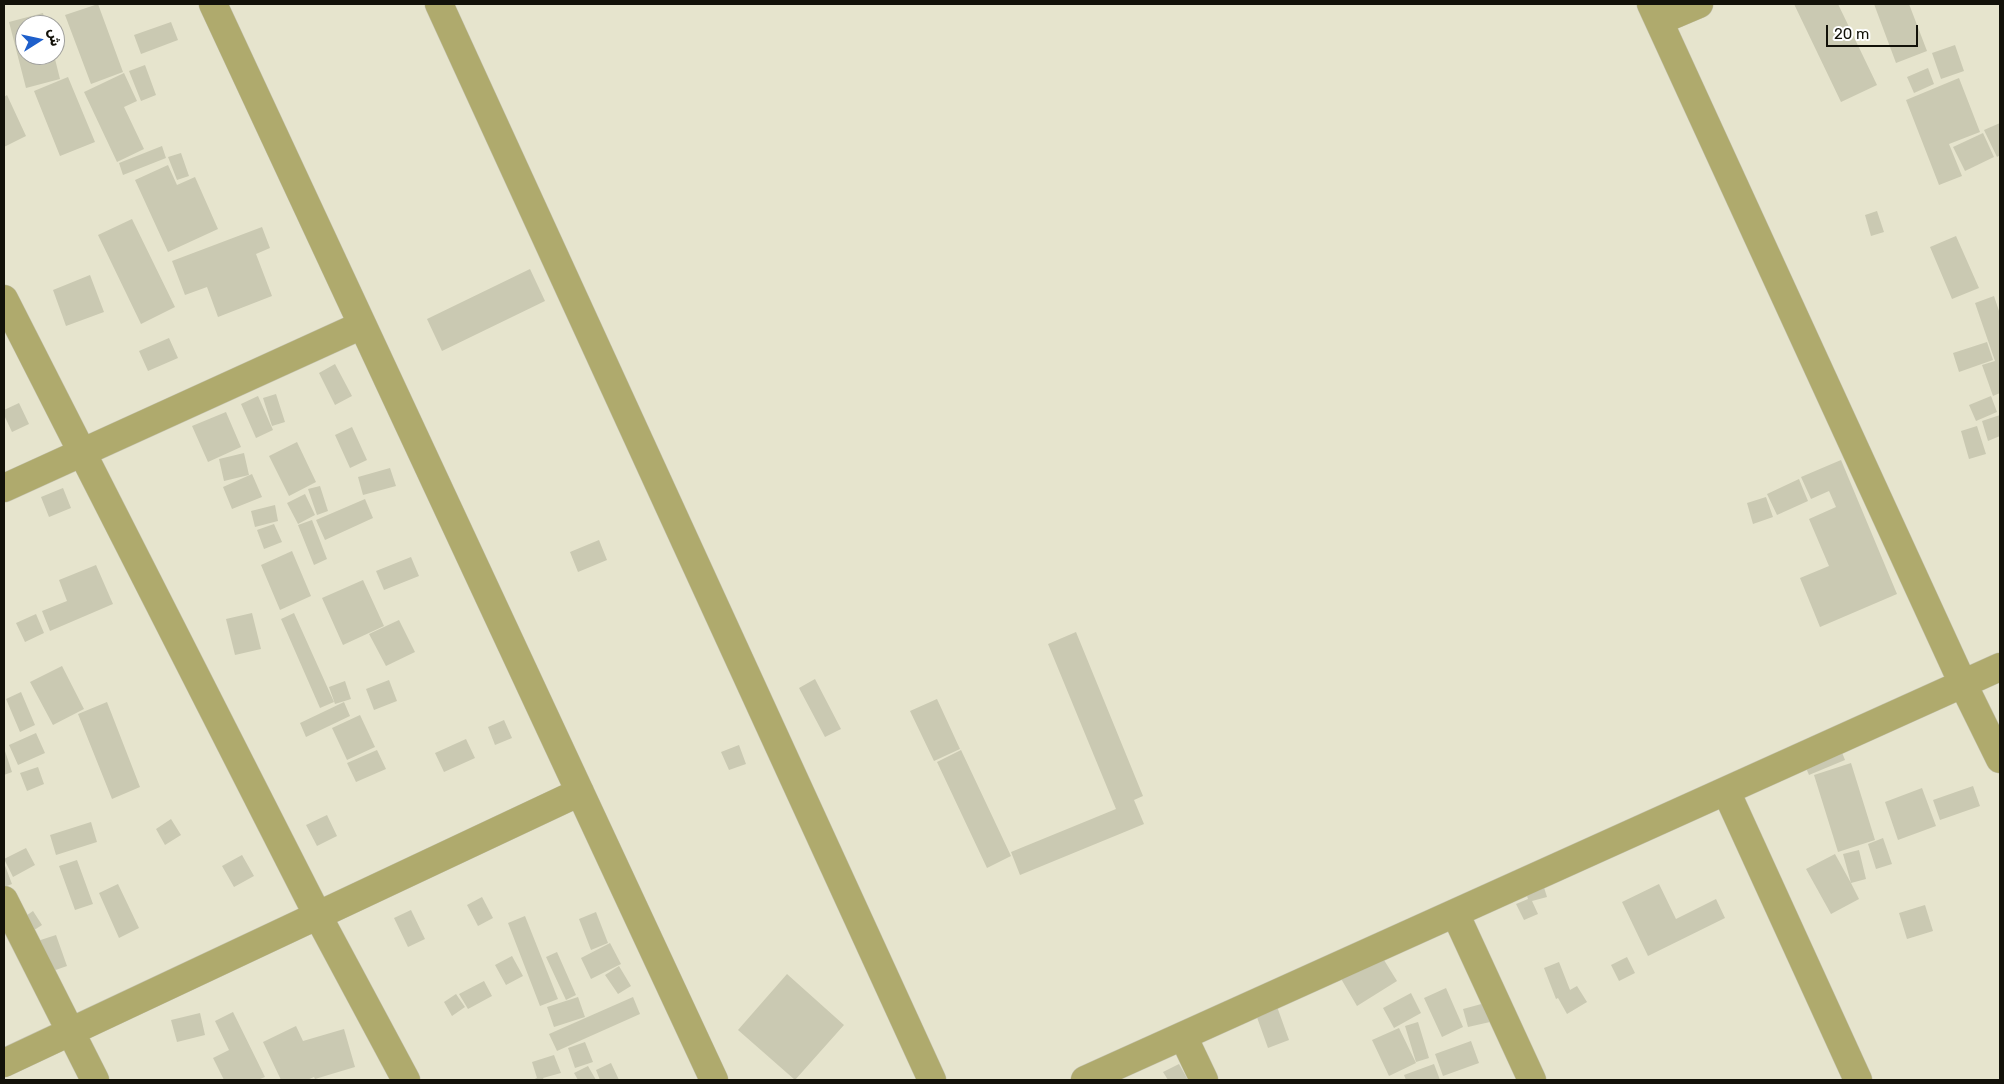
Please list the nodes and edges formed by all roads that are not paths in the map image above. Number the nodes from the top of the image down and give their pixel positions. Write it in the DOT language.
graph roads {
  1 [pos="213,4"];
  2 [pos="439,4"];
  3 [pos="1699,4"];
  4 [pos="1655,12"];
  5 [pos="4,299"];
  6 [pos="362,325"];
  7 [pos="82,452"];
  8 [pos="4,488"];
  9 [pos="2000,667"];
  10 [pos="1963,684"];
  11 [pos="2000,759"];
  12 [pos="1726,791"];
  13 [pos="580,792"];
  14 [pos="4,900"];
  15 [pos="1455,913"];
  16 [pos="318,916"];
  17 [pos="70,1032"];
  18 [pos="1182,1036"];
  19 [pos="4,1063"];
  20 [pos="95,1080"];
  21 [pos="406,1080"];
  22 [pos="714,1080"];
  23 [pos="932,1080"];
  24 [pos="1085,1080"];
  25 [pos="1204,1080"];
  26 [pos="1532,1080"];
  27 [pos="1858,1080"];
  1 -- 6 [label="street"];
  2 -- 23 [label="street"];
  3 -- 4 [label="street"];
  4 -- 10 [label="street"];
  5 -- 7 [label="street"];
  6 -- 7 [label="street"];
  6 -- 13 [label="street"];
  7 -- 8 [label="street"];
  7 -- 16 [label="street"];
  9 -- 10 [label="street"];
  10 -- 11 [label="street"];
  10 -- 12 [label="street"];
  12 -- 15 [label="street"];
  12 -- 27 [label="street"];
  13 -- 16 [label="street"];
  13 -- 22 [label="street"];
  14 -- 17 [label="street"];
  15 -- 18 [label="street"];
  15 -- 26 [label="street"];
  16 -- 17 [label="street"];
  16 -- 21 [label="street"];
  17 -- 19 [label="street"];
  17 -- 20 [label="street"];
  18 -- 24 [label="street"];
  18 -- 25 [label="street"];
}
